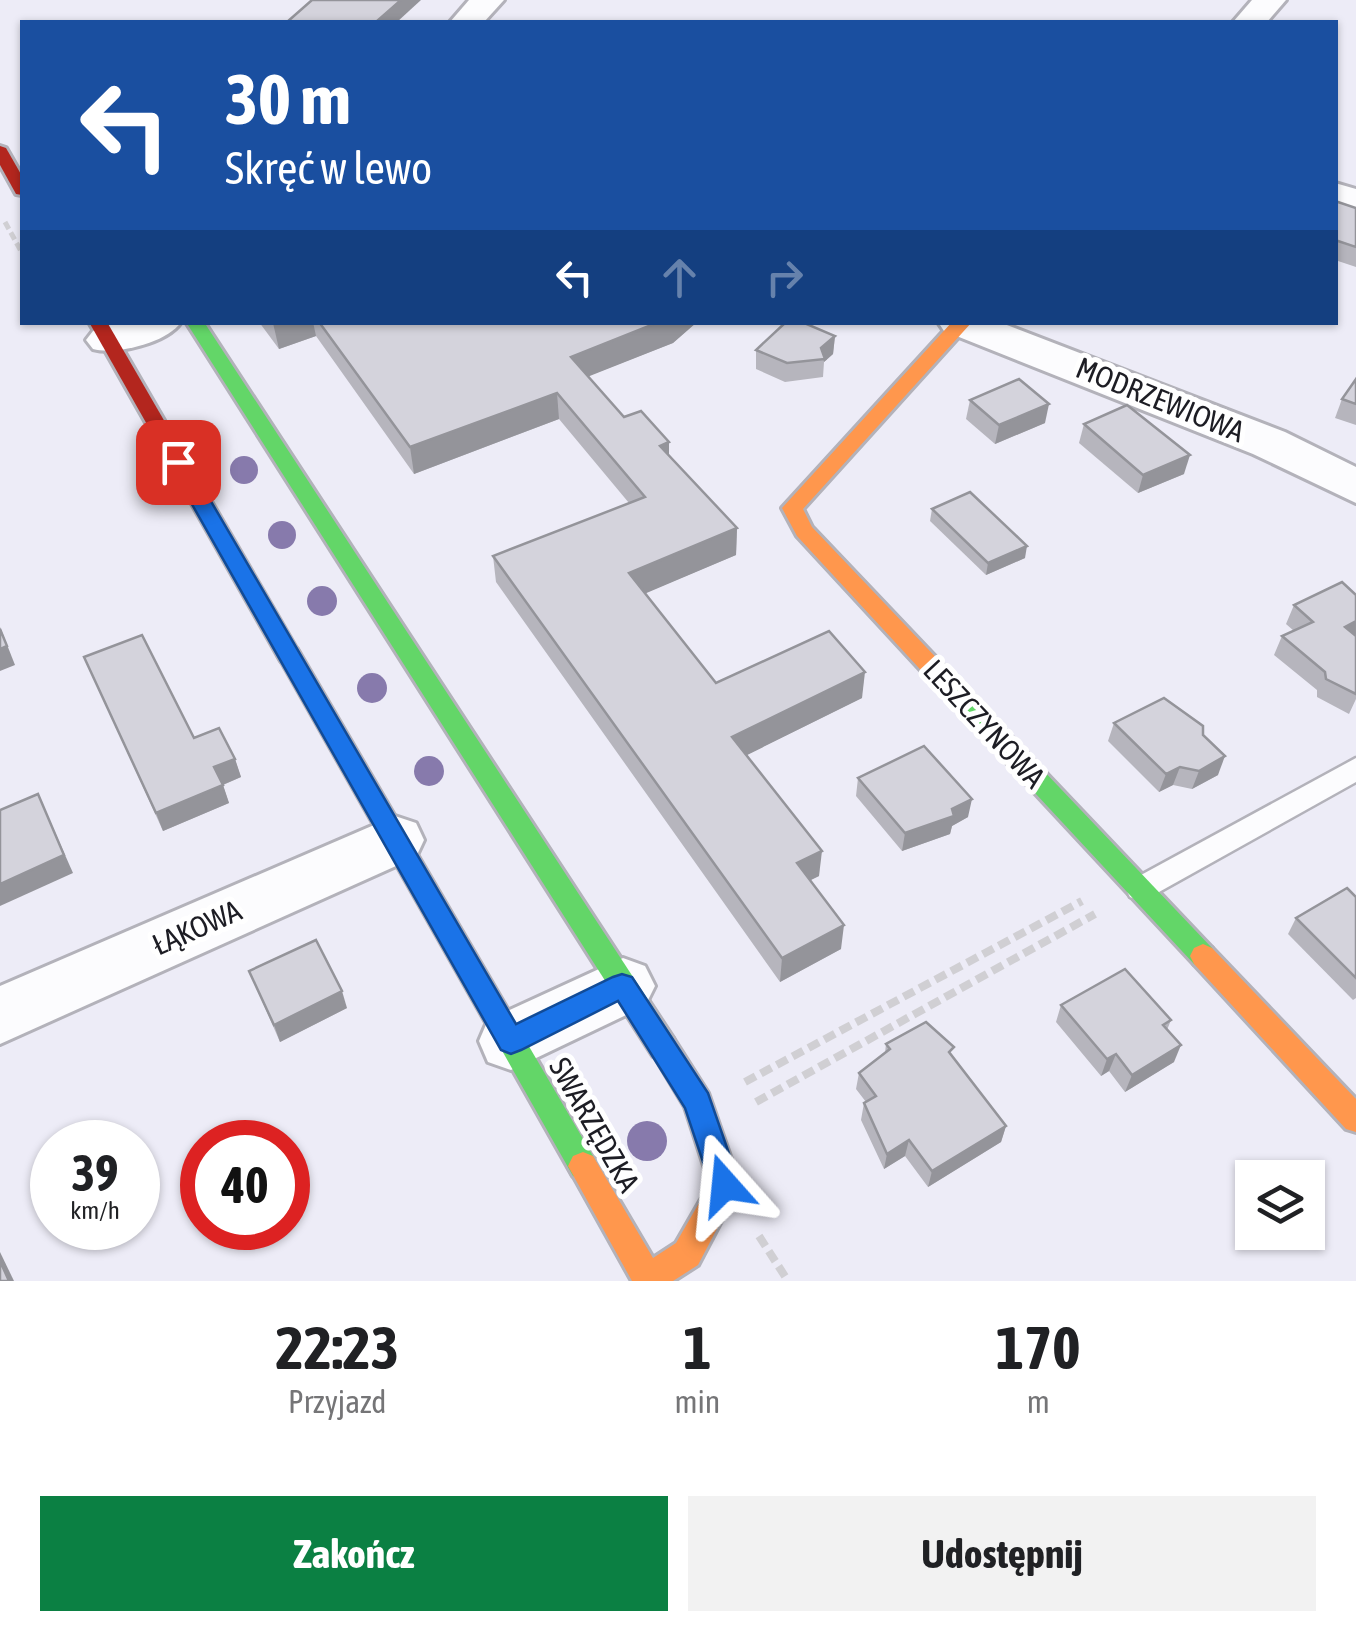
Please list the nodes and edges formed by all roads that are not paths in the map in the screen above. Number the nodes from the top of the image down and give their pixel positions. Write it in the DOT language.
graph roads {
  1 [pos="488,0"];
  2 [pos="1270,0"];
  3 [pos="468,20"];
  4 [pos="1251,20"];
  5 [pos="0,151"];
  6 [pos="20,186"];
  7 [pos="141,325"];
  8 [pos="197,325"];
  9 [pos="959,325"];
  10 [pos="966,325"];
  11 [pos="103,331"];
  12 [pos="1356,488"];
  13 [pos="1356,769"];
  14 [pos="395,840"];
  15 [pos="1133,882"];
  16 [pos="622,986"];
  17 [pos="0,1016"];
  18 [pos="511,1041"];
  19 [pos="1356,1119"];
  20 [pos="648,1280"];
  1 -- 3 [label="street"];
  2 -- 4 [label="street"];
  5 -- 6 [label="street"];
  7 -- 11 [label="street"];
  8 -- 16 [label="street"];
  9 -- 15 [label="street, LESZCZYNOWA"];
  10 -- 12 [label="street, MODRZEWIOWA"];
  11 -- 14 [label="street, SWARZĘDZKA"];
  13 -- 15 [label="lane"];
  14 -- 17 [label="street, ŁĄKOWA"];
  14 -- 18 [label="street, SWARZĘDZKA"];
  15 -- 19 [label="street, LESZCZYNOWA"];
  16 -- 18 [label="street"];
  16 -- 20 [label="street"];
  18 -- 20 [label="street, SWARZĘDZKA"];
}
